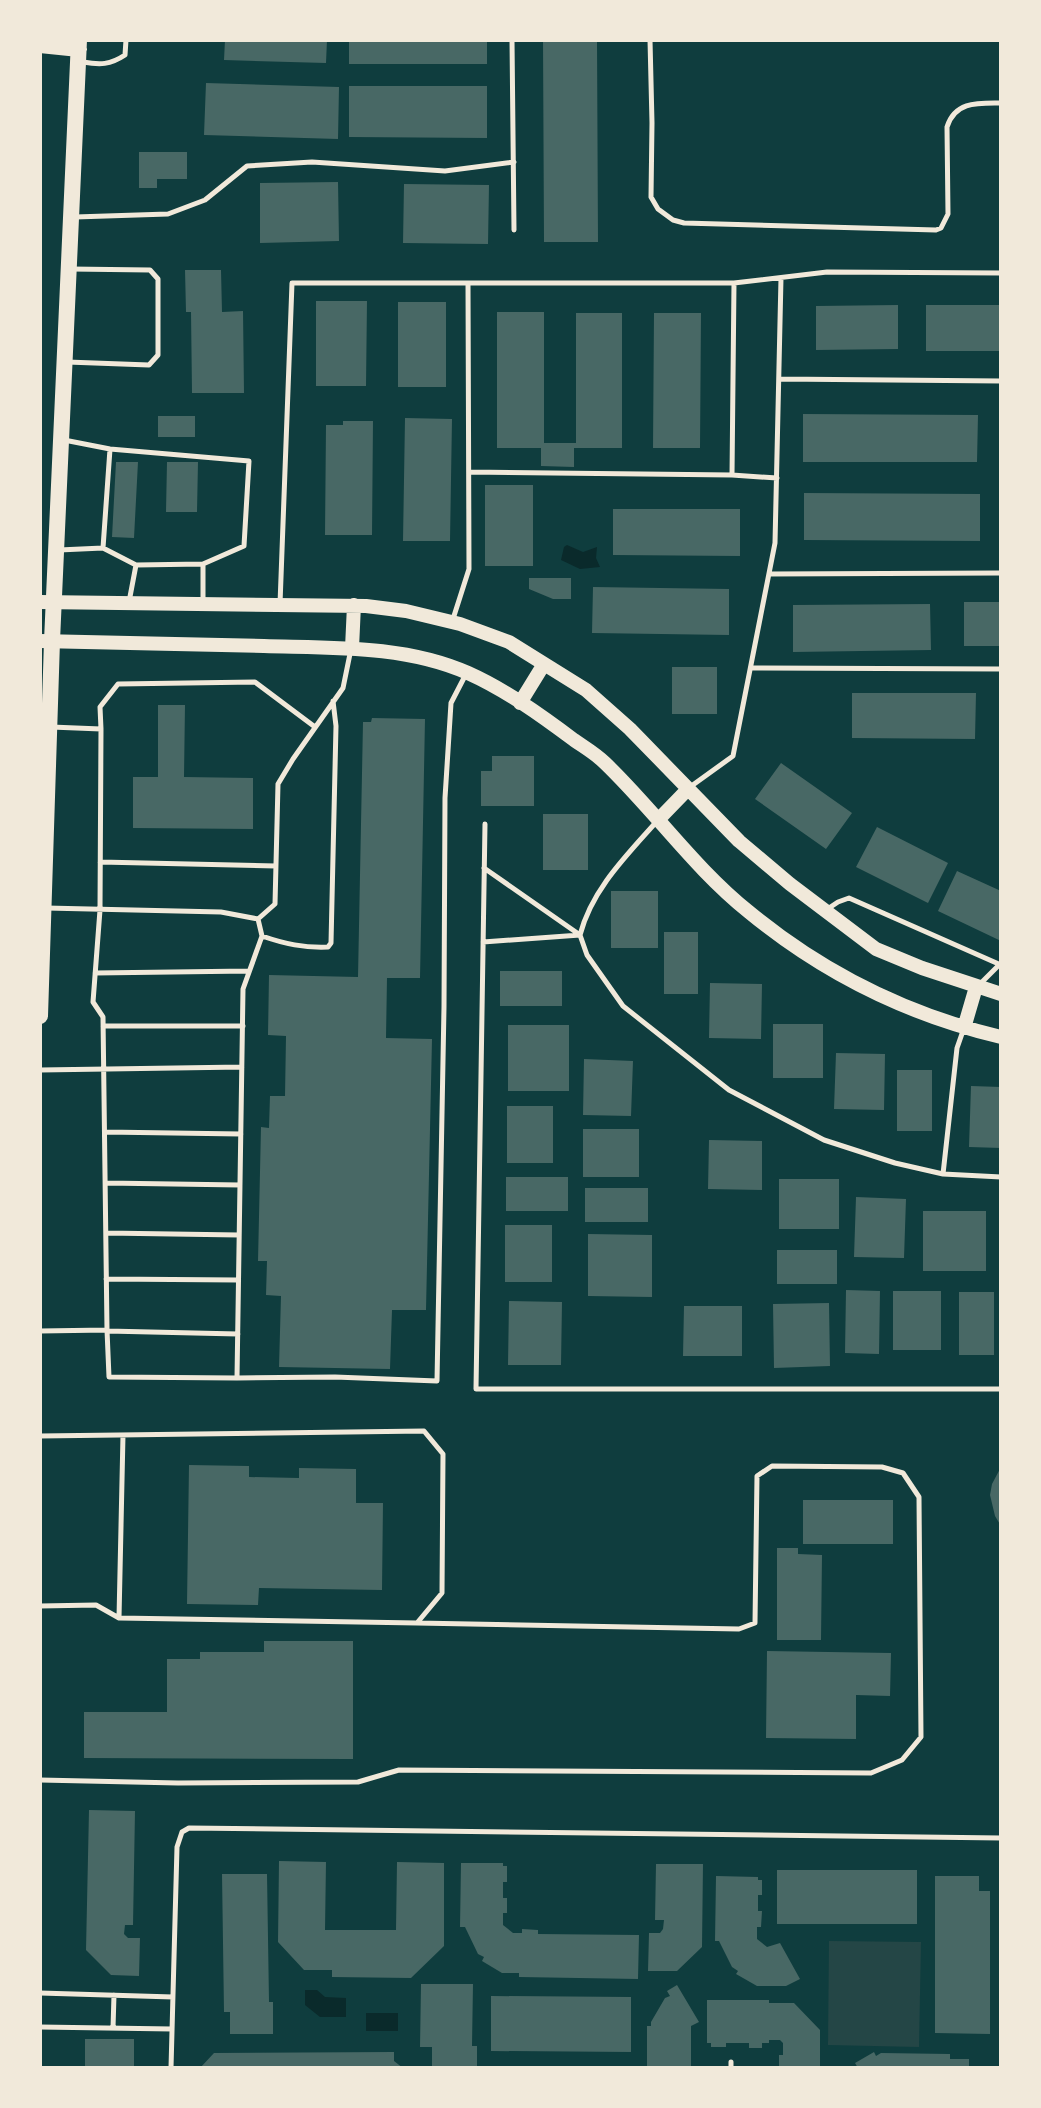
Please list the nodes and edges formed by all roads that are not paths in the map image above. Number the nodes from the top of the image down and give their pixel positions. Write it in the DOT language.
graph roads {
  1 [pos="125,40"];
  2 [pos="512,40"];
  3 [pos="650,40"];
  4 [pos="82,43"];
  5 [pos="40,45"];
  6 [pos="1001,103"];
  7 [pos="514,162"];
  8 [pos="71,217"];
  9 [pos="514,230"];
  10 [pos="68,269"];
  11 [pos="1001,273"];
  12 [pos="781,278"];
  13 [pos="468,283"];
  14 [pos="734,283"];
  15 [pos="64,362"];
  16 [pos="779,379"];
  17 [pos="1001,381"];
  18 [pos="61,440"];
  19 [pos="110,449"];
  20 [pos="469,472"];
  21 [pos="732,474"];
  22 [pos="777,478"];
  23 [pos="103,548"];
  24 [pos="55,551"];
  25 [pos="203,564"];
  26 [pos="136,565"];
  27 [pos="1001,573"];
  28 [pos="769,574"];
  29 [pos="47,602"];
  30 [pos="128,603"];
  31 [pos="204,603"];
  32 [pos="280,604"];
  33 [pos="354,605"];
  34 [pos="452,622"];
  35 [pos="46,641"];
  36 [pos="352,648"];
  37 [pos="544,664"];
  38 [pos="751,668"];
  39 [pos="1001,668"];
  40 [pos="467,673"];
  41 [pos="333,701"];
  42 [pos="520,704"];
  43 [pos="50,727"];
  44 [pos="315,727"];
  45 [pos="101,729"];
  46 [pos="688,789"];
  47 [pos="657,820"];
  48 [pos="485,824"];
  49 [pos="100,862"];
  50 [pos="276,866"];
  51 [pos="484,868"];
  52 [pos="44,908"];
  53 [pos="100,910"];
  54 [pos="825,911"];
  55 [pos="258,919"];
  56 [pos="580,935"];
  57 [pos="262,936"];
  58 [pos="483,942"];
  59 [pos="1000,965"];
  60 [pos="249,971"];
  61 [pos="95,973"];
  62 [pos="976,988"];
  63 [pos="1001,994"];
  64 [pos="40,1016"];
  65 [pos="103,1026"];
  66 [pos="243,1026"];
  67 [pos="964,1028"];
  68 [pos="1001,1037"];
  69 [pos="242,1067"];
  70 [pos="105,1069"];
  71 [pos="40,1070"];
  72 [pos="105,1132"];
  73 [pos="241,1134"];
  74 [pos="943,1174"];
  75 [pos="1001,1177"];
  76 [pos="106,1183"];
  77 [pos="240,1185"];
  78 [pos="106,1233"];
  79 [pos="239,1235"];
  80 [pos="106,1279"];
  81 [pos="238,1280"];
  82 [pos="107,1330"];
  83 [pos="40,1331"];
  84 [pos="238,1334"];
  85 [pos="237,1378"];
  86 [pos="1001,1389"];
  87 [pos="123,1435"];
  88 [pos="40,1436"];
  89 [pos="40,1605"];
  90 [pos="119,1618"];
  91 [pos="416,1623"];
  92 [pos="40,1780"];
  93 [pos="1001,1838"];
  94 [pos="40,1993"];
  95 [pos="114,1995"];
  96 [pos="173,1997"];
  97 [pos="40,2026"];
  98 [pos="113,2028"];
  99 [pos="172,2029"];
  100 [pos="171,2068"];
  1 -- 4 [label="lane"];
  2 -- 7 [label="lane"];
  3 -- 6 [label="lane"];
  4 -- 5 [label="main road"];
  4 -- 8 [label="main road"];
  7 -- 8 [label="lane"];
  7 -- 9 [label="lane"];
  8 -- 10 [label="main road"];
  10 -- 15 [label="main road"];
  10 -- 15 [label="lane"];
  11 -- 12 [label="lane"];
  12 -- 14 [label="lane"];
  12 -- 16 [label="lane"];
  13 -- 14 [label="lane"];
  13 -- 20 [label="lane"];
  13 -- 32 [label="lane"];
  14 -- 21 [label="lane"];
  15 -- 18 [label="main road"];
  16 -- 17 [label="lane"];
  16 -- 22 [label="lane"];
  18 -- 19 [label="lane"];
  18 -- 24 [label="main road"];
  19 -- 23 [label="lane"];
  19 -- 25 [label="lane"];
  20 -- 21 [label="lane"];
  20 -- 34 [label="lane"];
  21 -- 22 [label="lane"];
  22 -- 28 [label="lane"];
  23 -- 24 [label="lane"];
  23 -- 26 [label="lane"];
  24 -- 29 [label="main road"];
  25 -- 26 [label="lane"];
  25 -- 31 [label="lane"];
  26 -- 30 [label="lane"];
  27 -- 28 [label="lane"];
  28 -- 38 [label="lane"];
  29 -- 30 [label="main road"];
  29 -- 35 [label="main road"];
  30 -- 31 [label="main road"];
  31 -- 32 [label="main road"];
  32 -- 33 [label="main road"];
  33 -- 34 [label="main road"];
  33 -- 36 [label="main road"];
  34 -- 37 [label="main road"];
  35 -- 36 [label="main road"];
  35 -- 43 [label="main road"];
  36 -- 40 [label="main road"];
  36 -- 41 [label="lane"];
  37 -- 42 [label="main road"];
  37 -- 46 [label="main road"];
  38 -- 39 [label="lane"];
  38 -- 46 [label="lane"];
  40 -- 42 [label="main road"];
  40 -- 85 [label="lane"];
  41 -- 44 [label="lane"];
  41 -- 57 [label="lane"];
  42 -- 47 [label="main road"];
  43 -- 45 [label="lane"];
  43 -- 52 [label="main road"];
  44 -- 45 [label="lane"];
  44 -- 50 [label="lane"];
  45 -- 49 [label="lane"];
  46 -- 47 [label="main road"];
  46 -- 54 [label="main road"];
  47 -- 56 [label="lane"];
  47 -- 67 [label="main road"];
  48 -- 51 [label="lane"];
  49 -- 50 [label="lane"];
  49 -- 53 [label="lane"];
  50 -- 55 [label="lane"];
  51 -- 56 [label="lane"];
  51 -- 58 [label="lane"];
  52 -- 53 [label="lane"];
  52 -- 64 [label="main road"];
  53 -- 55 [label="lane"];
  53 -- 61 [label="lane"];
  54 -- 59 [label="lane"];
  54 -- 62 [label="main road"];
  55 -- 57 [label="lane"];
  56 -- 58 [label="lane"];
  56 -- 74 [label="lane"];
  57 -- 60 [label="lane"];
  58 -- 86 [label="lane"];
  59 -- 62 [label="lane"];
  60 -- 61 [label="lane"];
  60 -- 66 [label="lane"];
  61 -- 65 [label="lane"];
  62 -- 63 [label="main road"];
  62 -- 67 [label="main road"];
  65 -- 66 [label="lane"];
  65 -- 70 [label="lane"];
  66 -- 69 [label="lane"];
  67 -- 68 [label="main road"];
  67 -- 74 [label="lane"];
  69 -- 70 [label="lane"];
  69 -- 73 [label="lane"];
  70 -- 71 [label="lane"];
  70 -- 72 [label="lane"];
  72 -- 73 [label="lane"];
  72 -- 76 [label="lane"];
  73 -- 77 [label="lane"];
  74 -- 75 [label="lane"];
  76 -- 77 [label="lane"];
  76 -- 78 [label="lane"];
  77 -- 79 [label="lane"];
  78 -- 79 [label="lane"];
  78 -- 80 [label="lane"];
  79 -- 81 [label="lane"];
  80 -- 81 [label="lane"];
  80 -- 82 [label="lane"];
  81 -- 84 [label="lane"];
  82 -- 83 [label="lane"];
  82 -- 84 [label="lane"];
  82 -- 85 [label="lane"];
  84 -- 85 [label="lane"];
  87 -- 88 [label="lane"];
  87 -- 90 [label="lane"];
  87 -- 91 [label="lane"];
  89 -- 90 [label="lane"];
  90 -- 91 [label="lane"];
  91 -- 92 [label="lane"];
  93 -- 96 [label="lane"];
  94 -- 95 [label="lane"];
  95 -- 96 [label="lane"];
  95 -- 98 [label="lane"];
  96 -- 99 [label="lane"];
  97 -- 98 [label="lane"];
  98 -- 99 [label="lane"];
  99 -- 100 [label="lane"];
}
